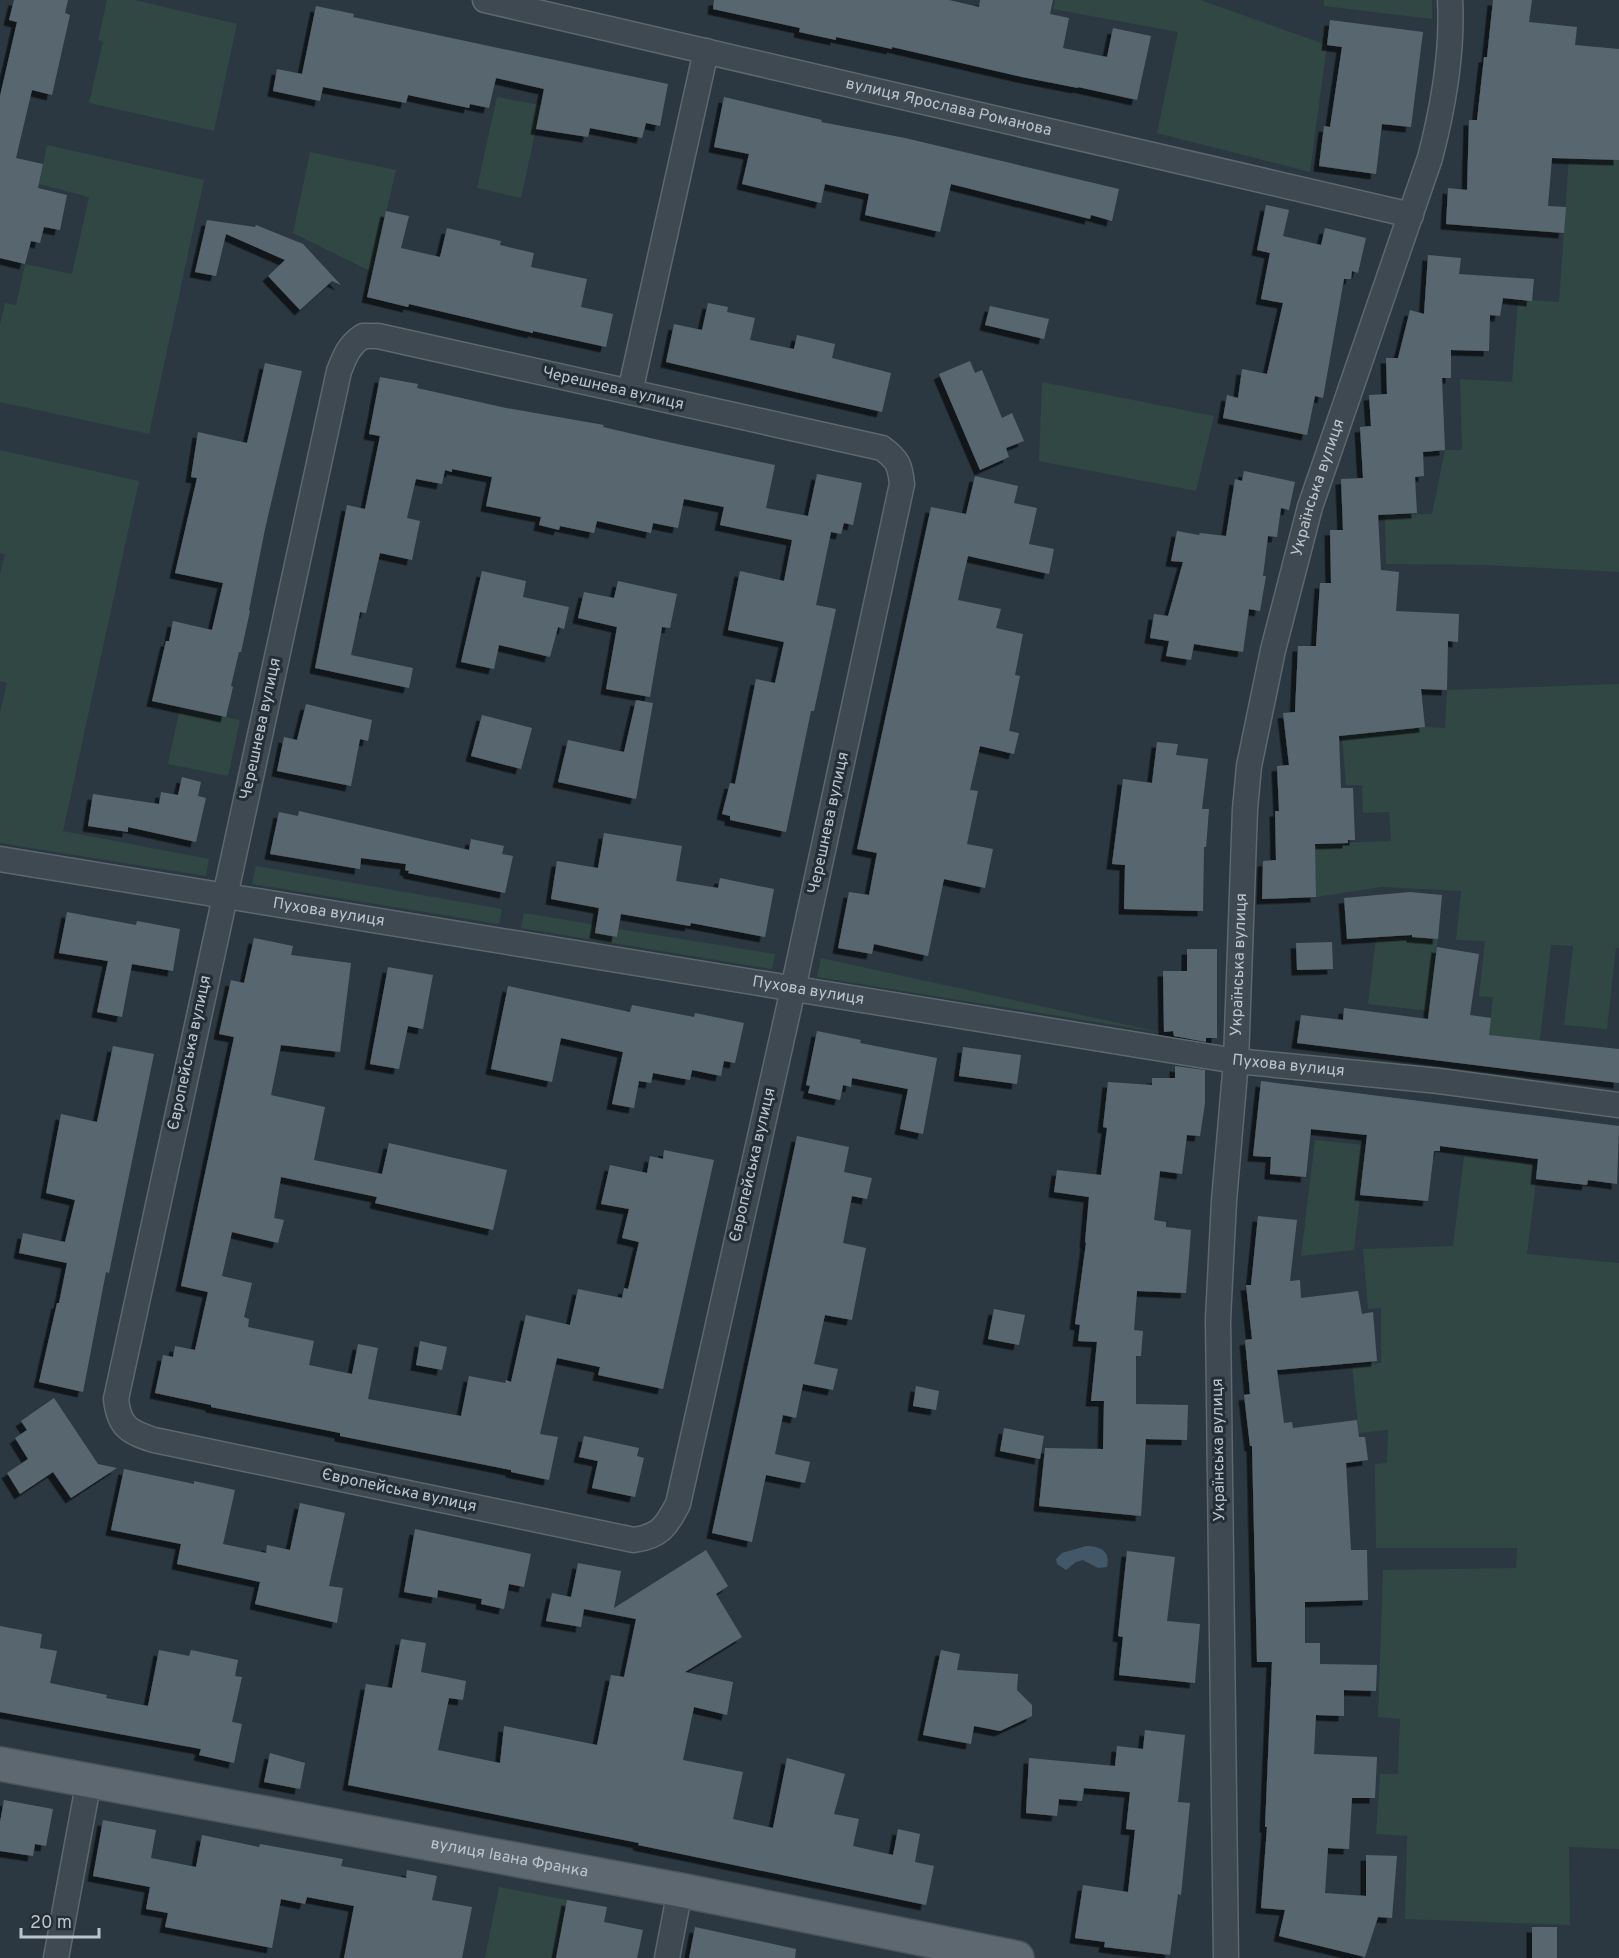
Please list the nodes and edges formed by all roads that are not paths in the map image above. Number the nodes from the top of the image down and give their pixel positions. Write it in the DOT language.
graph roads {
  1 [pos="485,0"];
  2 [pos="1450,0"];
  3 [pos="706,51"];
  4 [pos="1411,215"];
  5 [pos="630,392"];
  6 [pos="0,859"];
  7 [pos="224,895"];
  8 [pos="793,989"];
  9 [pos="1236,1061"];
  10 [pos="1619,1105"];
  11 [pos="0,1764"];
  12 [pos="89,1780"];
  13 [pos="680,1890"];
  14 [pos="56,1958"];
  15 [pos="667,1958"];
  16 [pos="1017,1958"];
  17 [pos="1226,1958"];
  1 -- 3 [label="street, вулиця Ярослава Романова"];
  2 -- 4 [label="street, Українська вулиця"];
  3 -- 4 [label="street, вулиця Ярослава Романова"];
  3 -- 5 [label="street"];
  4 -- 9 [label="street, Українська вулиця"];
  5 -- 7 [label="street, Черешнева вулиця"];
  5 -- 8 [label="street, Черешнева вулиця"];
  6 -- 7 [label="street, Пухова вулиця"];
  7 -- 8 [label="street, Пухова вулиця"];
  7 -- 8 [label="street, Європейська вулиця"];
  8 -- 9 [label="street, Пухова вулиця"];
  9 -- 10 [label="street, Пухова вулиця"];
  9 -- 17 [label="street, Українська вулиця"];
  11 -- 12 [label="main road, вулиця Івана Франка"];
  12 -- 13 [label="main road, вулиця Івана Франка"];
  12 -- 14 [label="street"];
  13 -- 15 [label="street"];
  13 -- 16 [label="main road, вулиця Івана Франка"];
}
